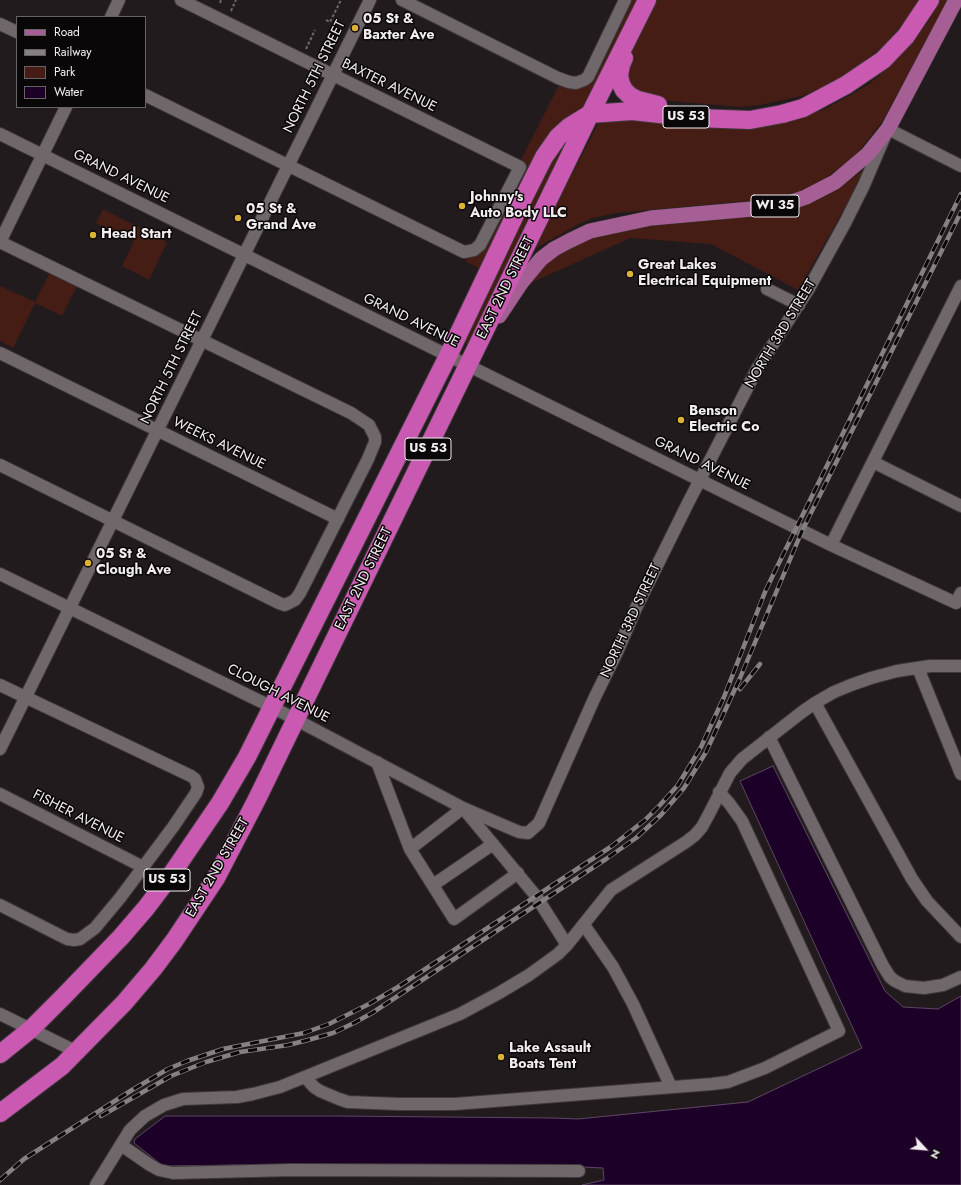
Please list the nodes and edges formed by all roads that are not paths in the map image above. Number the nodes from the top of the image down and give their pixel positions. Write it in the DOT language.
graph roads {
  1 [pos="119,0"];
  2 [pos="181,0"];
  3 [pos="370,0"];
  4 [pos="402,0"];
  5 [pos="625,0"];
  6 [pos="647,0"];
  7 [pos="651,0"];
  8 [pos="930,0"];
  9 [pos="956,0"];
  10 [pos="111,16"];
  11 [pos="0,24"];
  12 [pos="16,32"];
  13 [pos="333,75"];
  14 [pos="146,95"];
  15 [pos="66,108"];
  16 [pos="590,114"];
  17 [pos="782,114"];
  18 [pos="888,129"];
  19 [pos="0,134"];
  20 [pos="42,155"];
  21 [pos="289,165"];
  22 [pos="961,166"];
  23 [pos="0,242"];
  24 [pos="244,255"];
  25 [pos="961,286"];
  26 [pos="767,289"];
  27 [pos="799,305"];
  28 [pos="202,341"];
  29 [pos="0,353"];
  30 [pos="448,356"];
  31 [pos="471,360"];
  32 [pos="158,430"];
  33 [pos="873,462"];
  34 [pos="0,465"];
  35 [pos="700,480"];
  36 [pos="961,506"];
  37 [pos="338,519"];
  38 [pos="113,521"];
  39 [pos="831,545"];
  40 [pos="0,574"];
  41 [pos="961,593"];
  42 [pos="69,609"];
  43 [pos="961,666"];
  44 [pos="918,668"];
  45 [pos="0,686"];
  46 [pos="25,698"];
  47 [pos="815,703"];
  48 [pos="272,707"];
  49 [pos="295,719"];
  50 [pos="769,737"];
  51 [pos="0,749"];
  52 [pos="377,762"];
  53 [pos="961,774"];
  54 [pos="719,792"];
  55 [pos="0,794"];
  56 [pos="464,808"];
  57 [pos="539,823"];
  58 [pos="493,844"];
  59 [pos="410,849"];
  60 [pos="143,867"];
  61 [pos="518,874"];
  62 [pos="433,886"];
  63 [pos="0,905"];
  64 [pos="584,925"];
  65 [pos="961,937"];
  66 [pos="568,945"];
  67 [pos="961,977"];
  68 [pos="0,1014"];
  69 [pos="31,1028"];
  70 [pos="77,1052"];
  71 [pos="0,1054"];
  72 [pos="305,1077"];
  73 [pos="671,1086"];
  74 [pos="0,1114"];
  75 [pos="121,1145"];
  76 [pos="579,1171"];
  77 [pos="96,1185"];
  1 -- 10 [label="street"];
  2 -- 13 [label="street, BAXTER AVENUE"];
  3 -- 13 [label="street, NORTH 5TH STREET"];
  4 -- 5 [label="street"];
  6 -- 16 [label="highway, US 53"];
  7 -- 17 [label="highway"];
  8 -- 17 [label="highway, US 53"];
  9 -- 18 [label="main road, NORTH 3RD STREET / WI 35"];
  11 -- 12 [label="street"];
  13 -- 21 [label="street, NORTH 5TH STREET"];
  13 -- 21 [label="street, BAXTER AVENUE"];
  14 -- 21 [label="street"];
  15 -- 20 [label="street"];
  16 -- 17 [label="highway, US 53"];
  16 -- 30 [label="highway, EAST 2ND STREET / US 53"];
  16 -- 31 [label="highway, EAST 2ND STREET / US 53"];
  18 -- 22 [label="street"];
  18 -- 27 [label="street, NORTH 3RD STREET"];
  18 -- 31 [label="main road, WI 35"];
  19 -- 20 [label="street, GRAND AVENUE"];
  20 -- 23 [label="street"];
  20 -- 24 [label="street, GRAND AVENUE"];
  21 -- 24 [label="street, NORTH 5TH STREET"];
  23 -- 28 [label="street"];
  24 -- 28 [label="street, NORTH 5TH STREET"];
  24 -- 30 [label="street, GRAND AVENUE"];
  25 -- 33 [label="street"];
  26 -- 27 [label="street"];
  27 -- 35 [label="street, NORTH 3RD STREET"];
  28 -- 32 [label="street, NORTH 5TH STREET"];
  28 -- 37 [label="street"];
  29 -- 32 [label="street, WEEKS AVENUE"];
  30 -- 31 [label="street, GRAND AVENUE"];
  30 -- 48 [label="highway, EAST 2ND STREET / US 53"];
  31 -- 35 [label="street, GRAND AVENUE"];
  31 -- 49 [label="highway, EAST 2ND STREET / US 53"];
  32 -- 37 [label="street, WEEKS AVENUE"];
  32 -- 38 [label="street, NORTH 5TH STREET"];
  33 -- 36 [label="street"];
  33 -- 39 [label="street"];
  34 -- 38 [label="street"];
  35 -- 39 [label="street, GRAND AVENUE"];
  35 -- 57 [label="street, NORTH 3RD STREET"];
  37 -- 38 [label="street"];
  38 -- 42 [label="street, NORTH 5TH STREET"];
  39 -- 41 [label="street, GRAND AVENUE"];
  40 -- 42 [label="street, CLOUGH AVENUE"];
  42 -- 46 [label="street, NORTH 5TH STREET"];
  42 -- 48 [label="street, CLOUGH AVENUE"];
  43 -- 44 [label="street"];
  44 -- 47 [label="street"];
  44 -- 53 [label="street"];
  45 -- 46 [label="street"];
  46 -- 51 [label="street, NORTH 5TH STREET"];
  46 -- 60 [label="street"];
  47 -- 50 [label="street"];
  47 -- 65 [label="street"];
  48 -- 49 [label="street, CLOUGH AVENUE"];
  48 -- 69 [label="highway, EAST 2ND STREET / US 53"];
  49 -- 52 [label="street, CLOUGH AVENUE"];
  49 -- 70 [label="highway, EAST 2ND STREET / US 53"];
  50 -- 54 [label="street"];
  50 -- 67 [label="street"];
  52 -- 56 [label="street, CLOUGH AVENUE"];
  52 -- 59 [label="street"];
  54 -- 64 [label="street"];
  54 -- 73 [label="street"];
  55 -- 60 [label="street, FISHER AVENUE"];
  56 -- 57 [label="street, CLOUGH AVENUE"];
  56 -- 58 [label="street"];
  56 -- 59 [label="street"];
  58 -- 61 [label="street"];
  58 -- 62 [label="street"];
  59 -- 62 [label="street"];
  60 -- 63 [label="street"];
  61 -- 62 [label="street"];
  61 -- 66 [label="street"];
  64 -- 66 [label="street"];
  64 -- 73 [label="street"];
  66 -- 72 [label="street"];
  68 -- 69 [label="street"];
  69 -- 70 [label="street"];
  69 -- 71 [label="highway, EAST 2ND STREET / US 53"];
  70 -- 74 [label="highway, EAST 2ND STREET / US 53"];
  72 -- 73 [label="street"];
  72 -- 75 [label="street"];
  75 -- 76 [label="street"];
  75 -- 77 [label="street"];
}
